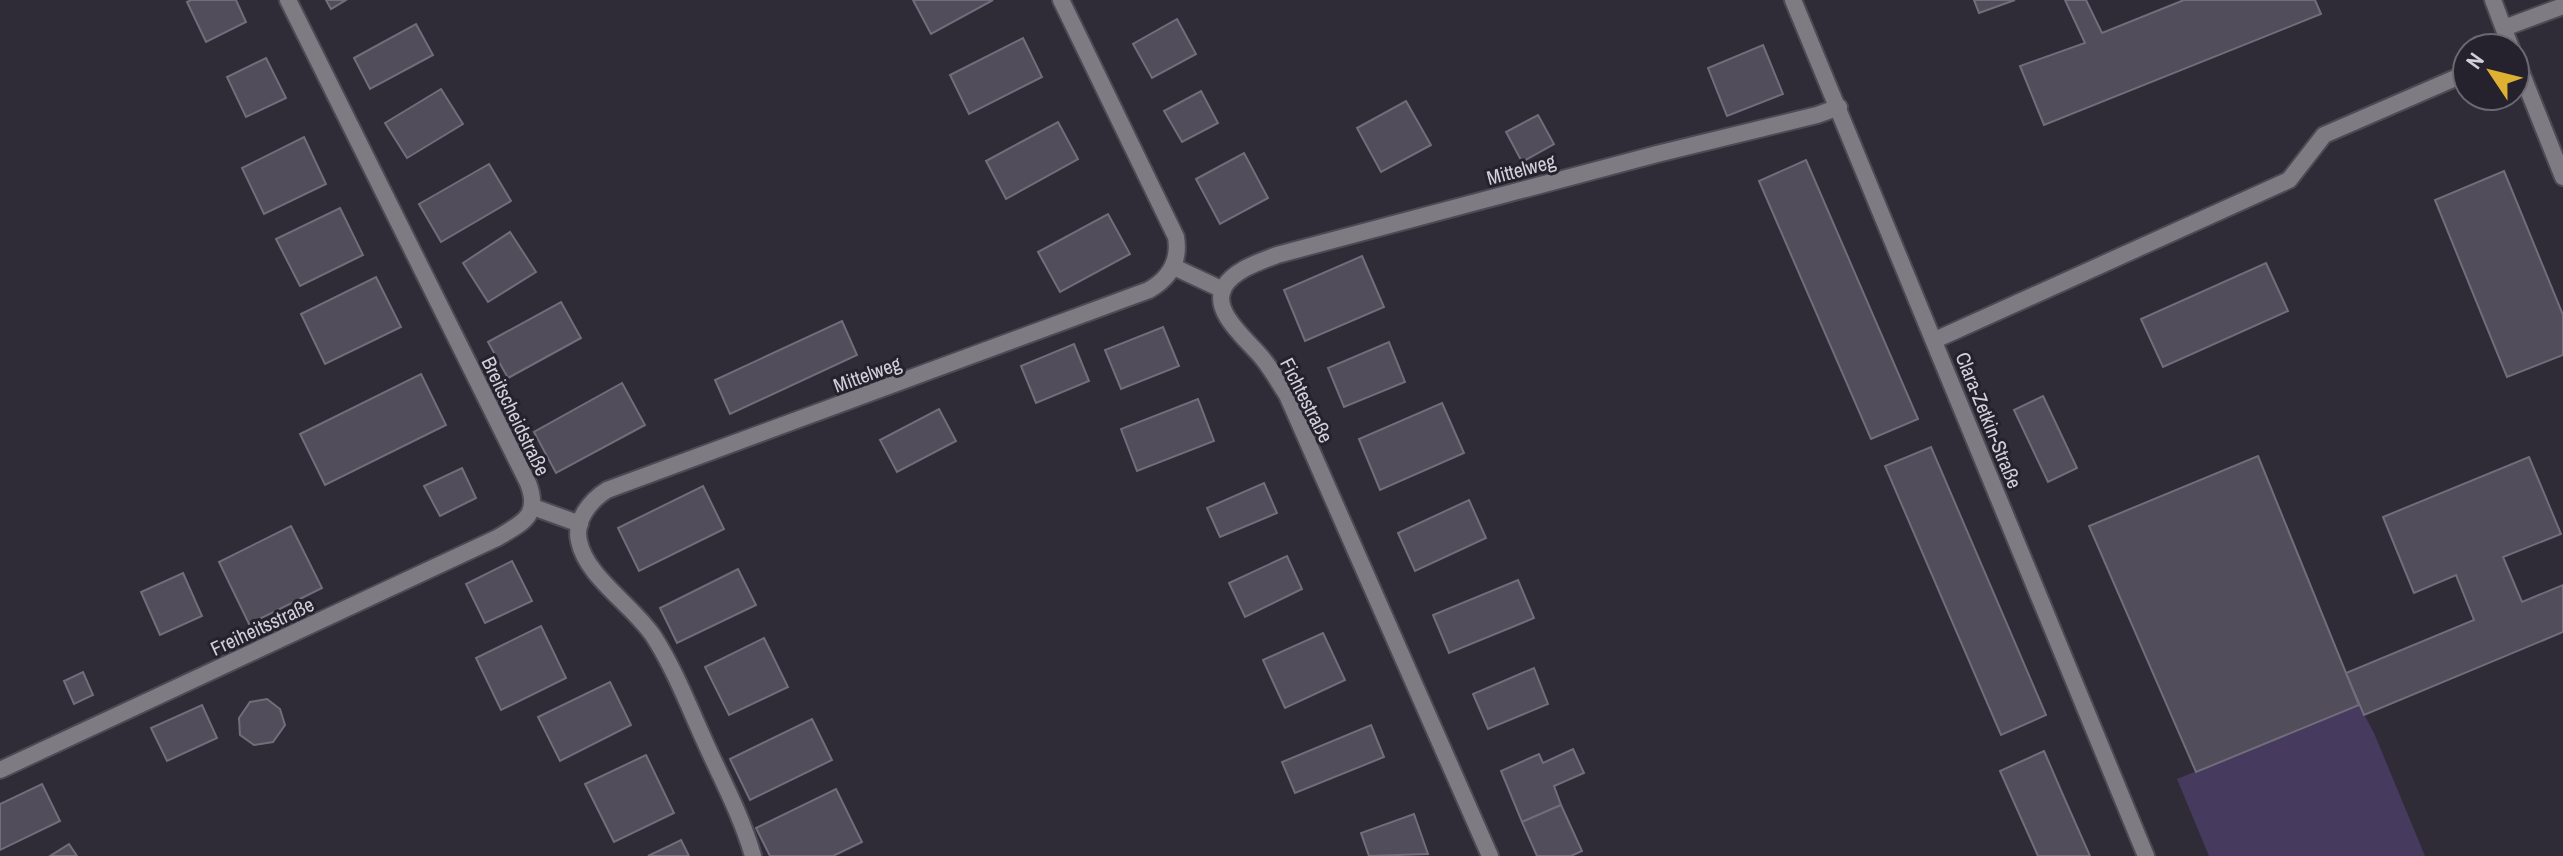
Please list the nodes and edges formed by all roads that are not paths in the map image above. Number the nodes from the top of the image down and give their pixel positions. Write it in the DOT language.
graph roads {
  1 [pos="288,0"];
  2 [pos="1061,0"];
  3 [pos="1793,0"];
  4 [pos="2493,0"];
  5 [pos="2563,6"];
  6 [pos="2504,28"];
  7 [pos="2505,32"];
  8 [pos="2451,80"];
  9 [pos="2531,97"];
  10 [pos="1839,107"];
  11 [pos="2563,177"];
  12 [pos="1174,267"];
  13 [pos="1223,290"];
  14 [pos="1935,340"];
  15 [pos="533,507"];
  16 [pos="580,524"];
  17 [pos="0,770"];
  18 [pos="753,856"];
  19 [pos="1490,856"];
  20 [pos="2146,856"];
  1 -- 15 [label="street, Breitscheidstraße"];
  2 -- 12 [label="street"];
  3 -- 10 [label="street, Clara-Zetkin-Straße"];
  4 -- 6 [label="street"];
  5 -- 6 [label="street"];
  6 -- 7 [label="street"];
  8 -- 14 [label="street"];
  9 -- 11 [label="street"];
  10 -- 13 [label="street, Mittelweg"];
  10 -- 14 [label="street, Clara-Zetkin-Straße"];
  12 -- 13 [label="street"];
  12 -- 16 [label="street, Mittelweg"];
  13 -- 19 [label="street, Fichtestraße"];
  14 -- 20 [label="street, Clara-Zetkin-Straße"];
  15 -- 16 [label="street, Breitscheidstraße"];
  15 -- 17 [label="street, Freiheitsstraße"];
  16 -- 18 [label="street"];
}
